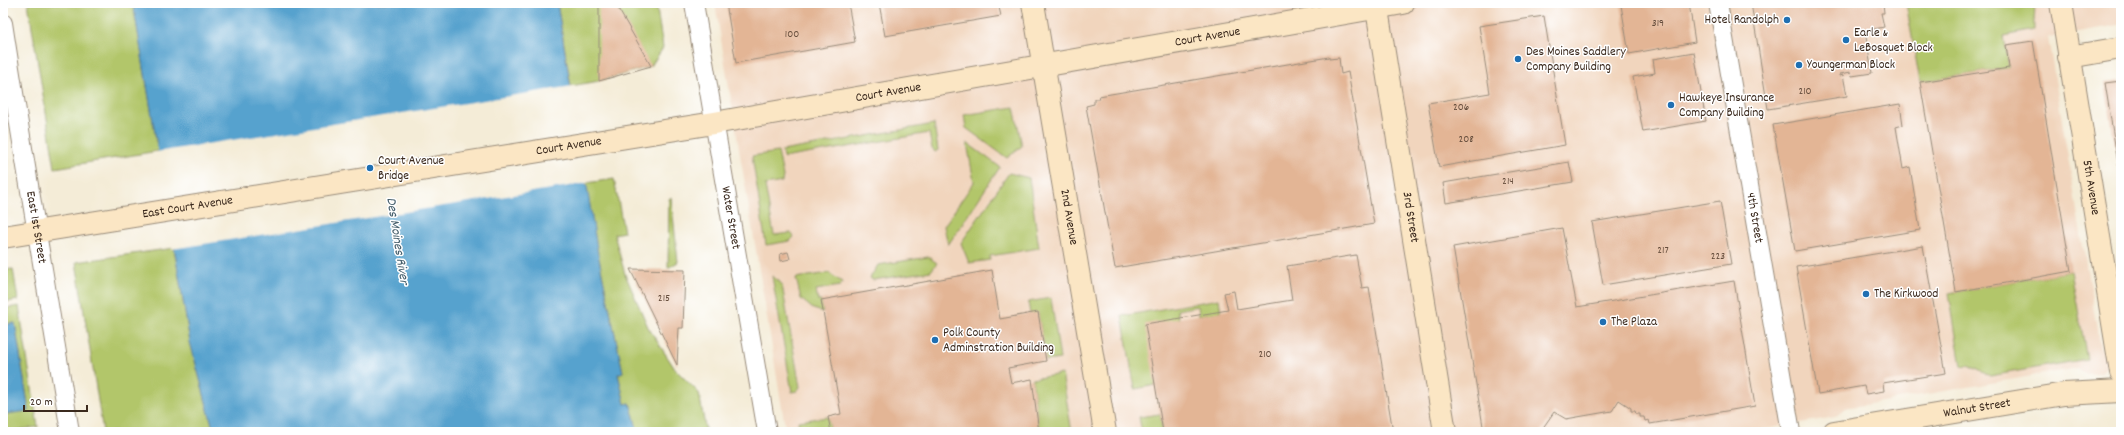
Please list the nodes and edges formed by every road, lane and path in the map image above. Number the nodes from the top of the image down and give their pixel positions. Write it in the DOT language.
graph roads {
  1 [pos="694,3"];
  2 [pos="1033,3"];
  3 [pos="1403,3"];
  4 [pos="1718,3"];
  5 [pos="2061,3"];
  6 [pos="1376,5"];
  7 [pos="3,23"];
  8 [pos="2121,48"];
  9 [pos="2069,57"];
  10 [pos="1045,65"];
  11 [pos="714,123"];
  12 [pos="373,177"];
  13 [pos="37,231"];
  14 [pos="3,237"];
  15 [pos="2121,372"];
  16 [pos="2121,390"];
  17 [pos="70,432"];
  18 [pos="766,432"];
  19 [pos="1105,432"];
  20 [pos="1445,432"];
  21 [pos="1791,432"];
  22 [pos="1834,432"];
  1 -- 11 [label="street, Water Street"];
  2 -- 10 [label="street, 2nd Avenue"];
  3 -- 6 [label="street, Court Avenue"];
  4 -- 21 [label="street, 4th Street"];
  5 -- 9 [label="street, 5th Avenue"];
  6 -- 10 [label="street, Court Avenue"];
  6 -- 20 [label="street, 3rd Street"];
  7 -- 13 [label="street, East 1st Street"];
  8 -- 9 [label="street"];
  9 -- 15 [label="street, 5th Avenue"];
  10 -- 11 [label="street, Court Avenue"];
  10 -- 19 [label="street, 2nd Avenue"];
  11 -- 12 [label="street, Court Avenue"];
  11 -- 18 [label="street, Water Street"];
  12 -- 13 [label="street, East Court Avenue"];
  13 -- 14 [label="street, East Court Avenue"];
  13 -- 17 [label="street, East 1st Street"];
  16 -- 22 [label="street, Walnut Street"];
}
